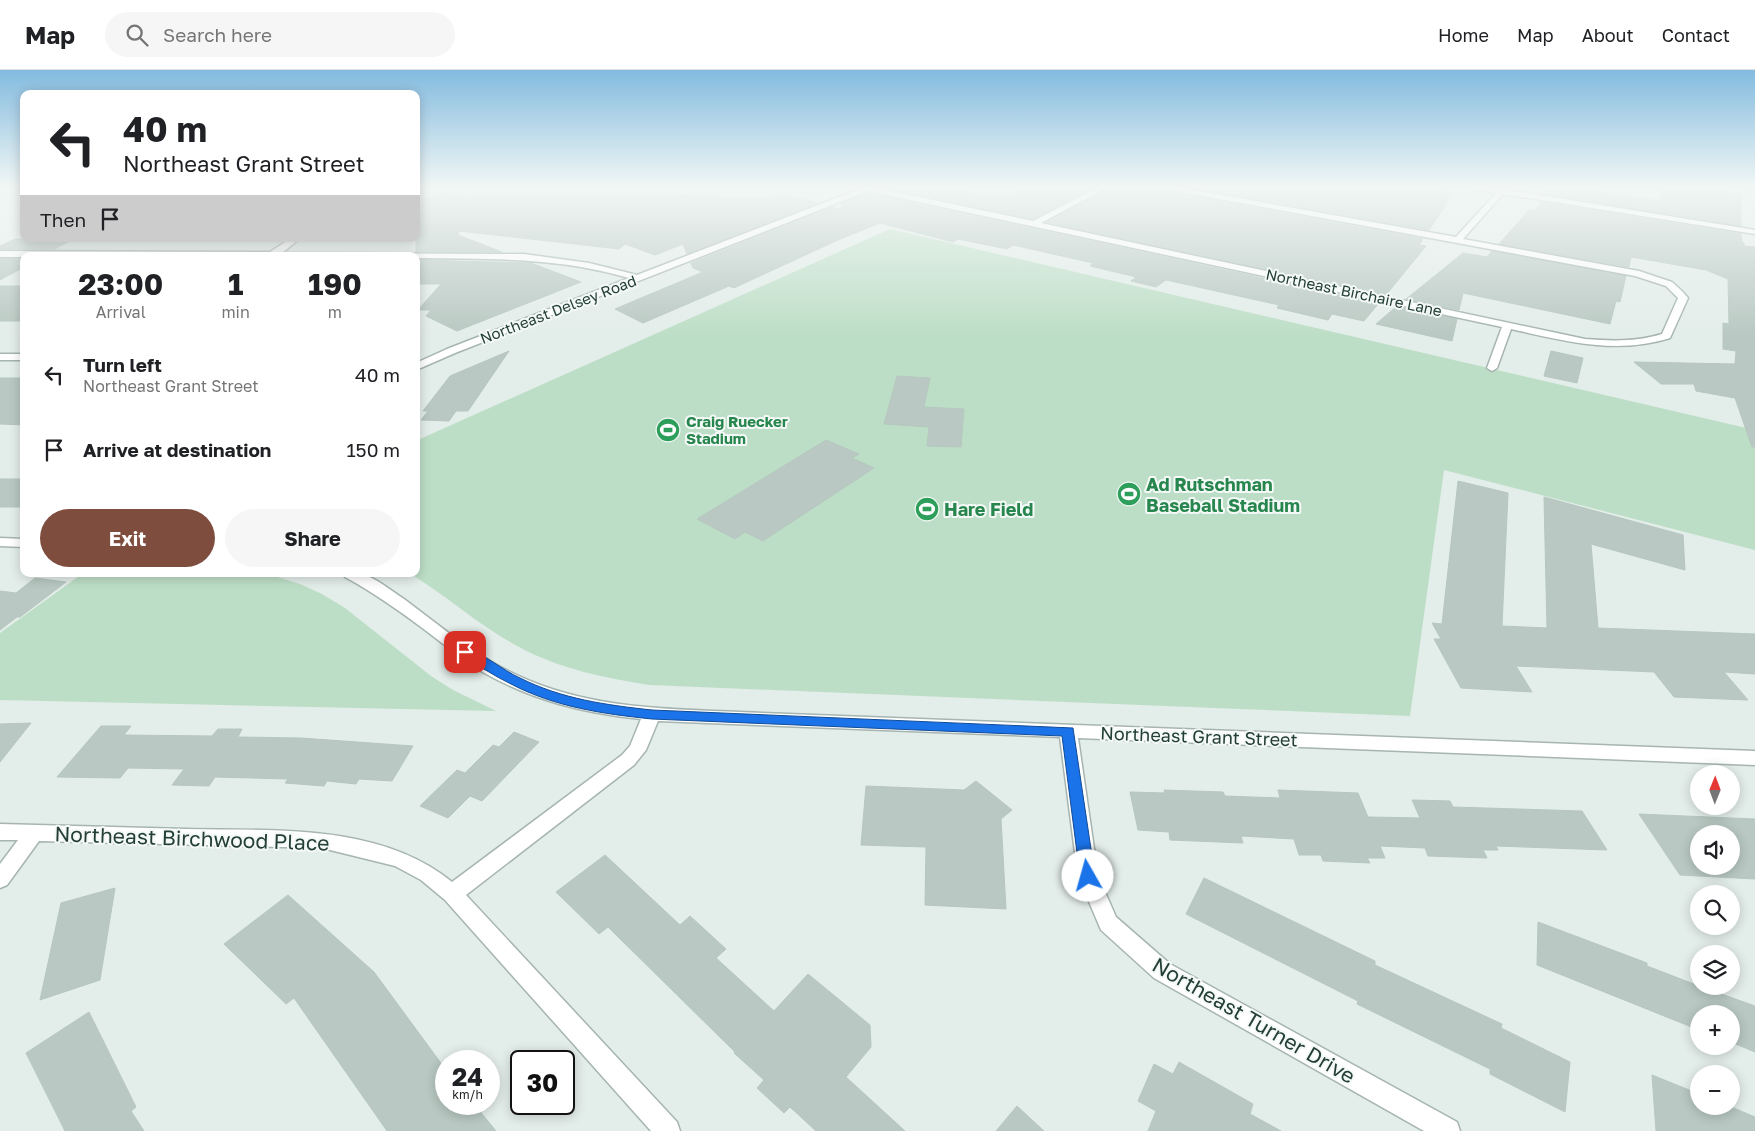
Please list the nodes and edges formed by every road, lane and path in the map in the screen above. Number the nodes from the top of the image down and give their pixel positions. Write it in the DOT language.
graph roads {
  1 [pos="740,238"];
  2 [pos="1102,238"];
  3 [pos="1438,238"];
  4 [pos="1460,238"];
  5 [pos="1457,241"];
  6 [pos="291,242"];
  7 [pos="277,252"];
  8 [pos="0,254"];
  9 [pos="20,254"];
  10 [pos="420,257"];
  11 [pos="637,278"];
  12 [pos="1508,326"];
  13 [pos="0,357"];
  14 [pos="20,357"];
  15 [pos="420,362"];
  16 [pos="1492,368"];
  17 [pos="0,542"];
  18 [pos="20,543"];
  19 [pos="356,577"];
  20 [pos="652,714"];
  21 [pos="1068,731"];
  22 [pos="1755,758"];
  23 [pos="0,832"];
  24 [pos="36,832"];
  25 [pos="0,879"];
  26 [pos="452,894"];
  27 [pos="668,1131"];
  28 [pos="1448,1131"];
  1 -- 11 [label="street, Northeast Delsey Road"];
  2 -- 12 [label="street, Northeast Birchaire Lane"];
  3 -- 5 [label="street"];
  4 -- 5 [label="street"];
  5 -- 12 [label="street, Northeast Birchaire Lane"];
  6 -- 7 [label="street"];
  8 -- 9 [label="street"];
  10 -- 11 [label="street"];
  11 -- 15 [label="street, Northeast Delsey Road"];
  12 -- 16 [label="street"];
  13 -- 14 [label="street"];
  17 -- 18 [label="street"];
  19 -- 20 [label="street, Northeast Grant Street"];
  20 -- 21 [label="street, Northeast Grant Street"];
  20 -- 26 [label="street"];
  21 -- 22 [label="street, Northeast Grant Street"];
  21 -- 28 [label="street, Northeast Turner Drive"];
  23 -- 24 [label="street, Northeast Birchwood Place"];
  24 -- 25 [label="street"];
  24 -- 26 [label="street, Northeast Birchwood Place"];
  26 -- 27 [label="street, Northeast Birchwood Place"];
}
